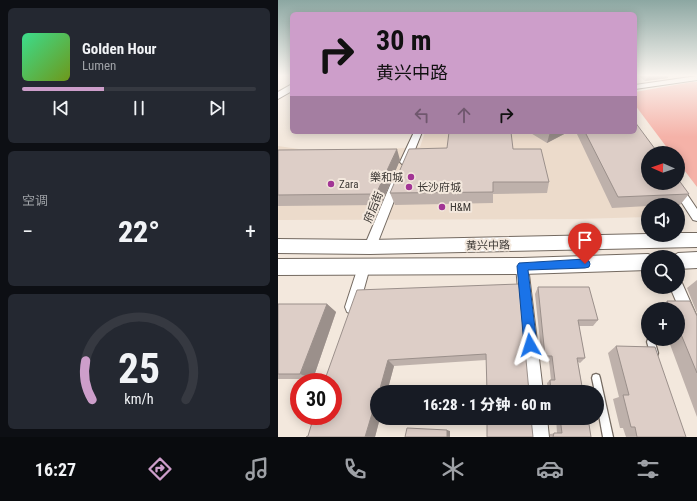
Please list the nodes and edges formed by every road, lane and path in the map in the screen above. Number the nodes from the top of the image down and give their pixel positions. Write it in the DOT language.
graph roads {
  1 [pos="417,134"];
  2 [pos="679,190"];
  3 [pos="697,217"];
  4 [pos="697,240"];
  5 [pos="278,246"];
  6 [pos="370,247"];
  7 [pos="697,260"];
  8 [pos="685,261"];
  9 [pos="641,262"];
  10 [pos="522,266"];
  11 [pos="278,267"];
  12 [pos="364,267"];
  13 [pos="681,294"];
  14 [pos="348,317"];
  15 [pos="697,334"];
  16 [pos="652,346"];
  17 [pos="658,364"];
  18 [pos="596,378"];
  19 [pos="534,385"];
  20 [pos="539,425"];
  21 [pos="540,437"];
  22 [pos="608,437"];
  1 -- 6 [label="street, 府后街"];
  2 -- 3 [label="street"];
  4 -- 6 [label="main road, 黄兴中路"];
  5 -- 6 [label="main road, 黄兴中路"];
  7 -- 8 [label="main road"];
  9 -- 10 [label="main road, 黄兴中路"];
  10 -- 12 [label="main road, 黄兴中路"];
  10 -- 19 [label="street"];
  11 -- 12 [label="main road, 黄兴中路"];
  12 -- 14 [label="street"];
  13 -- 15 [label="street"];
  16 -- 17 [label="lane"];
  18 -- 22 [label="lane"];
  20 -- 21 [label="street"];
}
